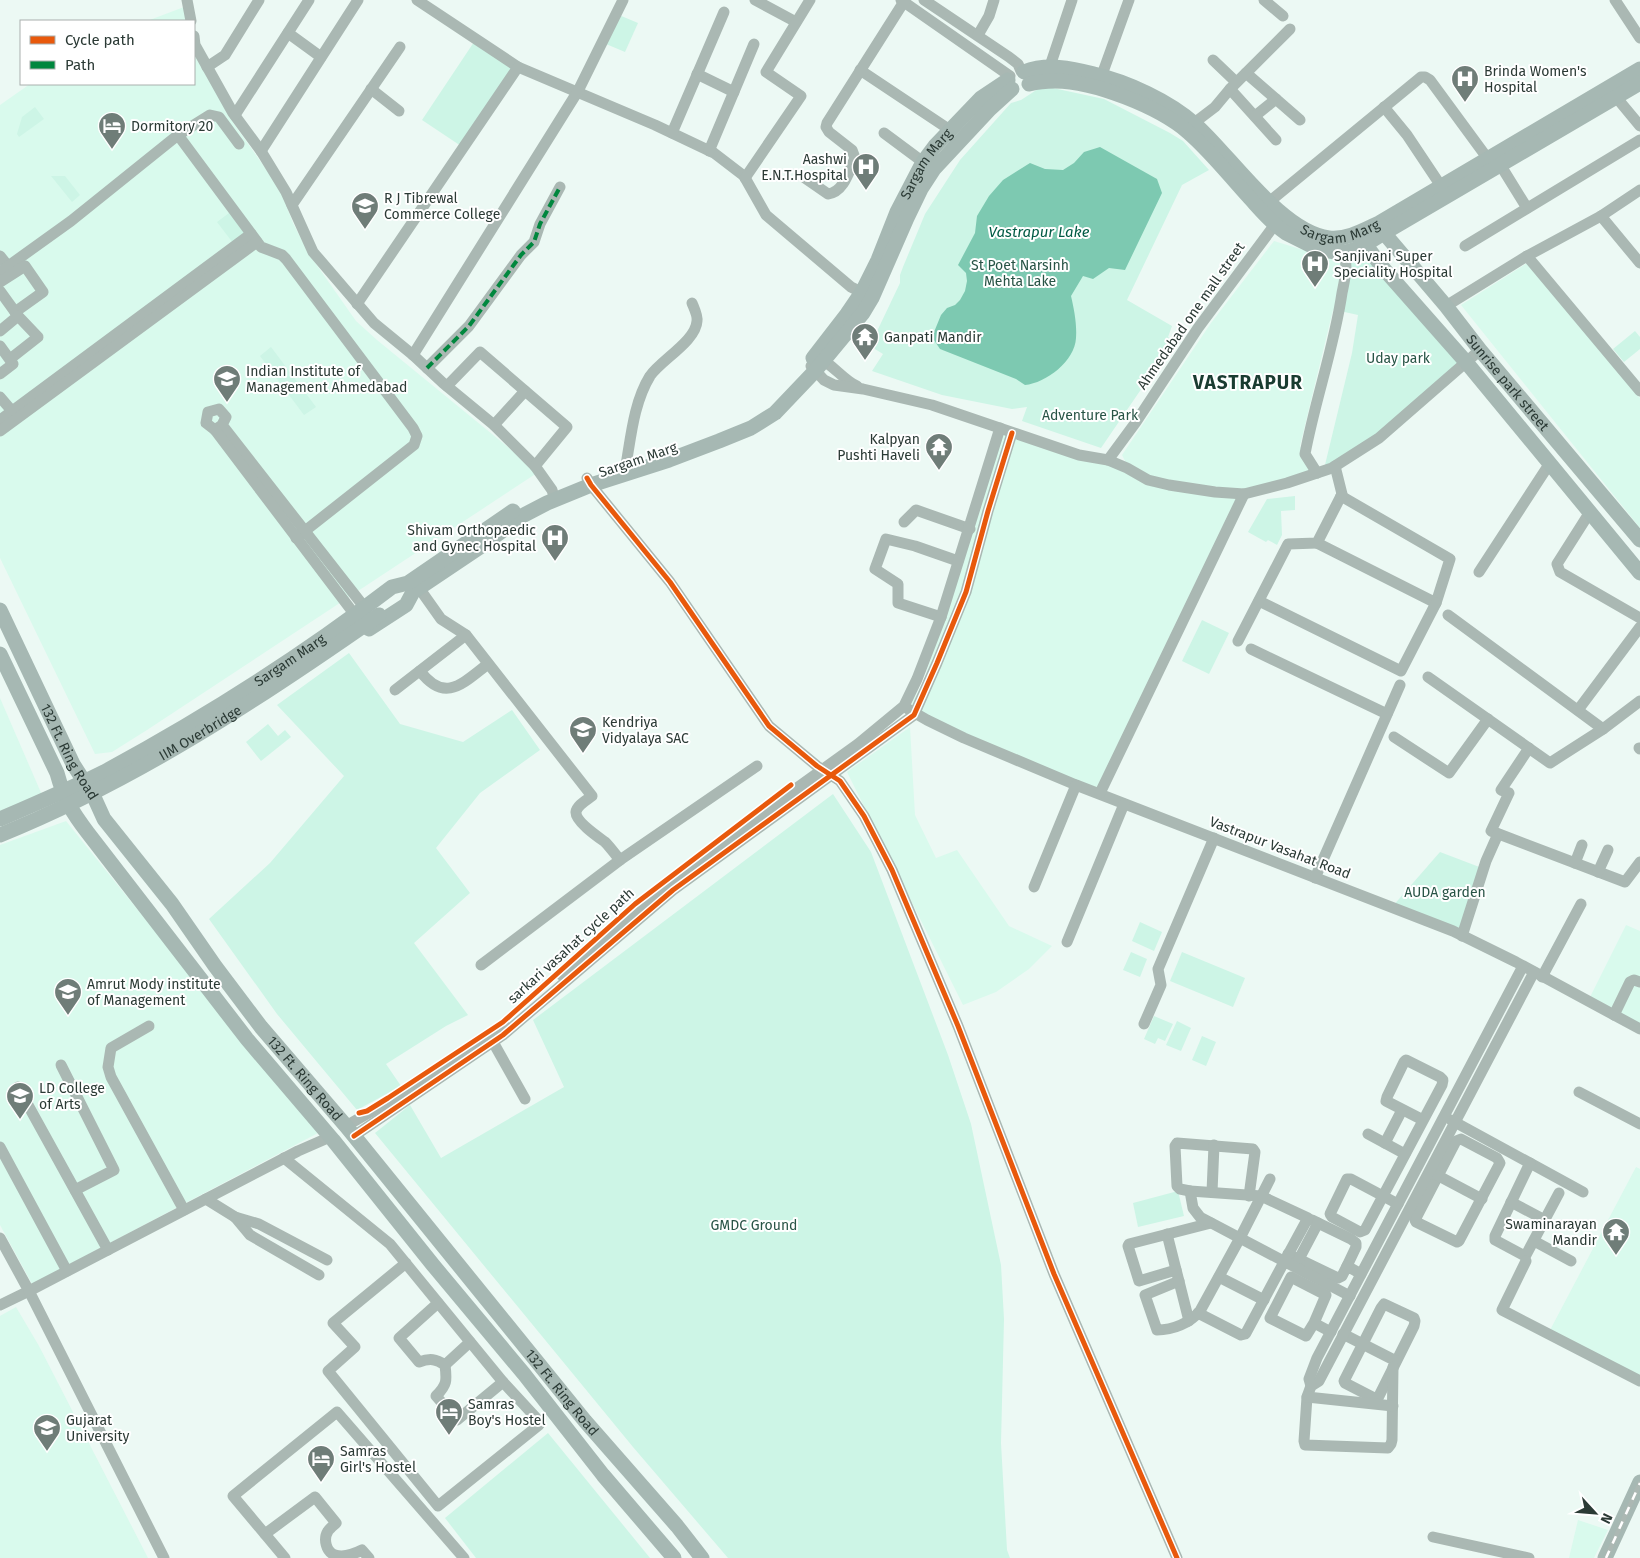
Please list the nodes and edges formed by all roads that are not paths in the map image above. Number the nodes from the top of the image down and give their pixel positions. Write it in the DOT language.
graph roads {
  1 [pos="187,0"];
  2 [pos="259,0"];
  3 [pos="309,0"];
  4 [pos="358,0"];
  5 [pos="417,0"];
  6 [pos="623,0"];
  7 [pos="755,0"];
  8 [pos="810,0"];
  9 [pos="903,0"];
  10 [pos="924,0"];
  11 [pos="994,0"];
  12 [pos="1072,0"];
  13 [pos="1129,0"];
  14 [pos="1264,0"];
  15 [pos="1615,0"];
  16 [pos="724,12"];
  17 [pos="1283,16"];
  18 [pos="191,20"];
  19 [pos="796,22"];
  20 [pos="1290,29"];
  21 [pos="288,33"];
  22 [pos="978,35"];
  23 [pos="1640,38"];
  24 [pos="754,44"];
  25 [pos="195,45"];
  26 [pos="400,47"];
  27 [pos="321,57"];
  28 [pos="1213,60"];
  29 [pos="518,66"];
  30 [pos="1050,66"];
  31 [pos="207,67"];
  32 [pos="1640,69"];
  33 [pos="860,70"];
  34 [pos="1246,73"];
  35 [pos="697,74"];
  36 [pos="1017,79"];
  37 [pos="1100,82"];
  38 [pos="1640,83"];
  39 [pos="1233,86"];
  40 [pos="371,89"];
  41 [pos="578,91"];
  42 [pos="734,92"];
  43 [pos="1616,97"];
  44 [pos="1276,99"];
  45 [pos="1384,107"];
  46 [pos="399,111"];
  47 [pos="235,115"];
  48 [pos="1255,116"];
  49 [pos="1300,120"];
  50 [pos="1194,123"];
  51 [pos="1640,126"];
  52 [pos="950,130"];
  53 [pos="672,133"];
  54 [pos="884,133"];
  55 [pos="178,135"];
  56 [pos="1276,140"];
  57 [pos="1640,140"];
  58 [pos="239,144"];
  59 [pos="261,151"];
  60 [pos="709,151"];
  61 [pos="940,151"];
  62 [pos="923,162"];
  63 [pos="1494,163"];
  64 [pos="802,176"];
  65 [pos="745,178"];
  66 [pos="1441,186"];
  67 [pos="560,187"];
  68 [pos="1640,190"];
  69 [pos="1269,202"];
  70 [pos="292,205"];
  71 [pos="1527,208"];
  72 [pos="1601,216"];
  73 [pos="1279,219"];
  74 [pos="1382,228"];
  75 [pos="254,238"];
  76 [pos="1363,238"];
  77 [pos="1465,246"];
  78 [pos="1344,252"];
  79 [pos="0,256"];
  80 [pos="1527,256"];
  81 [pos="1640,263"];
  82 [pos="4,269"];
  83 [pos="0,282"];
  84 [pos="0,291"];
  85 [pos="867,295"];
  86 [pos="692,303"];
  87 [pos="356,304"];
  88 [pos="1446,306"];
  89 [pos="17,314"];
  90 [pos="0,331"];
  91 [pos="837,345"];
  92 [pos="0,346"];
  93 [pos="1480,350"];
  94 [pos="413,354"];
  95 [pos="10,359"];
  96 [pos="1466,362"];
  97 [pos="817,366"];
  98 [pos="427,368"];
  99 [pos="0,374"];
  100 [pos="838,374"];
  101 [pos="447,386"];
  102 [pos="863,389"];
  103 [pos="525,391"];
  104 [pos="1640,391"];
  105 [pos="0,397"];
  106 [pos="12,411"];
  107 [pos="0,420"];
  108 [pos="494,425"];
  109 [pos="218,428"];
  110 [pos="1000,428"];
  111 [pos="0,431"];
  112 [pos="1012,433"];
  113 [pos="1108,460"];
  114 [pos="1550,463"];
  115 [pos="626,465"];
  116 [pos="535,466"];
  117 [pos="1335,466"];
  118 [pos="1317,473"];
  119 [pos="589,482"];
  120 [pos="553,494"];
  121 [pos="1244,494"];
  122 [pos="1340,496"];
  123 [pos="1590,512"];
  124 [pos="904,522"];
  125 [pos="970,529"];
  126 [pos="301,535"];
  127 [pos="1640,540"];
  128 [pos="1317,543"];
  129 [pos="958,561"];
  130 [pos="1479,572"];
  131 [pos="1640,573"];
  132 [pos="413,588"];
  133 [pos="1259,601"];
  134 [pos="1436,604"];
  135 [pos="0,610"];
  136 [pos="366,613"];
  137 [pos="1448,615"];
  138 [pos="941,618"];
  139 [pos="1640,618"];
  140 [pos="1640,627"];
  141 [pos="466,635"];
  142 [pos="1238,642"];
  143 [pos="1251,649"];
  144 [pos="0,654"];
  145 [pos="488,664"];
  146 [pos="420,671"];
  147 [pos="1428,677"];
  148 [pos="1400,685"];
  149 [pos="395,690"];
  150 [pos="1640,701"];
  151 [pos="910,709"];
  152 [pos="1578,710"];
  153 [pos="1387,714"];
  154 [pos="1488,719"];
  155 [pos="1603,729"];
  156 [pos="1394,737"];
  157 [pos="1529,748"];
  158 [pos="757,766"];
  159 [pos="827,772"];
  160 [pos="84,781"];
  161 [pos="1076,785"];
  162 [pos="62,792"];
  163 [pos="1100,794"];
  164 [pos="94,797"];
  165 [pos="1124,804"];
  166 [pos="70,809"];
  167 [pos="0,819"];
  168 [pos="0,828"];
  169 [pos="1498,834"];
  170 [pos="0,835"];
  171 [pos="1214,838"];
  172 [pos="0,842"];
  173 [pos="1582,845"];
  174 [pos="1608,850"];
  175 [pos="620,860"];
  176 [pos="1640,862"];
  177 [pos="1575,863"];
  178 [pos="1598,872"];
  179 [pos="1315,878"];
  180 [pos="1034,887"];
  181 [pos="1581,904"];
  182 [pos="1462,936"];
  183 [pos="1067,942"];
  184 [pos="481,965"];
  185 [pos="1523,966"];
  186 [pos="1538,974"];
  187 [pos="1640,982"];
  188 [pos="1614,1015"];
  189 [pos="1144,1024"];
  190 [pos="149,1026"];
  191 [pos="1640,1029"];
  192 [pos="493,1042"];
  193 [pos="61,1065"];
  194 [pos="18,1087"];
  195 [pos="1579,1092"];
  196 [pos="524,1099"];
  197 [pos="1402,1110"];
  198 [pos="1443,1116"];
  199 [pos="1424,1120"];
  200 [pos="1456,1122"];
  201 [pos="1640,1124"];
  202 [pos="350,1131"];
  203 [pos="1368,1134"];
  204 [pos="330,1137"];
  205 [pos="1385,1143"];
  206 [pos="1214,1145"];
  207 [pos="0,1147"];
  208 [pos="1405,1154"];
  209 [pos="284,1158"];
  210 [pos="1530,1163"];
  211 [pos="1433,1174"];
  212 [pos="1270,1179"];
  213 [pos="75,1190"];
  214 [pos="1190,1190"];
  215 [pos="1212,1192"];
  216 [pos="1583,1192"];
  217 [pos="1559,1193"];
  218 [pos="1255,1196"];
  219 [pos="1383,1196"];
  220 [pos="206,1199"];
  221 [pos="1482,1199"];
  222 [pos="1511,1202"];
  223 [pos="1398,1204"];
  224 [pos="184,1210"];
  225 [pos="1414,1210"];
  226 [pos="235,1218"];
  227 [pos="1313,1220"];
  228 [pos="1545,1220"];
  229 [pos="1211,1223"];
  230 [pos="1166,1234"];
  231 [pos="0,1238"];
  232 [pos="1240,1238"];
  233 [pos="1534,1241"];
  234 [pos="108,1250"];
  235 [pos="1290,1258"];
  236 [pos="326,1260"];
  237 [pos="1526,1261"];
  238 [pos="1572,1261"];
  239 [pos="406,1263"];
  240 [pos="1347,1266"];
  241 [pos="67,1271"];
  242 [pos="1362,1274"];
  243 [pos="319,1276"];
  244 [pos="1177,1276"];
  245 [pos="1219,1277"];
  246 [pos="29,1291"];
  247 [pos="1350,1296"];
  248 [pos="1264,1300"];
  249 [pos="438,1303"];
  250 [pos="0,1306"];
  251 [pos="1198,1313"];
  252 [pos="1270,1318"];
  253 [pos="1189,1321"];
  254 [pos="1252,1321"];
  255 [pos="1314,1323"];
  256 [pos="1331,1332"];
  257 [pos="1343,1334"];
  258 [pos="470,1342"];
  259 [pos="1363,1344"];
  260 [pos="1395,1364"];
  261 [pos="445,1365"];
  262 [pos="1640,1381"];
  263 [pos="503,1382"];
  264 [pos="1311,1386"];
  265 [pos="1307,1397"];
  266 [pos="1393,1406"];
  267 [pos="1640,1482"];
  268 [pos="1640,1504"];
  269 [pos="265,1534"];
  270 [pos="1433,1537"];
  271 [pos="1489,1554"];
  272 [pos="326,1555"];
  273 [pos="164,1558"];
  274 [pos="285,1558"];
  275 [pos="369,1558"];
  276 [pos="464,1558"];
  277 [pos="674,1558"];
  278 [pos="702,1558"];
  279 [pos="1177,1558"];
  280 [pos="1529,1558"];
  281 [pos="1605,1558"];
  282 [pos="1615,1558"];
  1 -- 18 [label="street"];
  2 -- 31 [label="street"];
  3 -- 21 [label="street"];
  4 -- 27 [label="street"];
  5 -- 29 [label="street"];
  6 -- 41 [label="street"];
  7 -- 19 [label="street"];
  8 -- 19 [label="street"];
  9 -- 33 [label="street"];
  9 -- 36 [label="street"];
  10 -- 22 [label="street"];
  11 -- 22 [label="street"];
  12 -- 30 [label="street"];
  13 -- 37 [label="street"];
  14 -- 17 [label="street"];
  15 -- 23 [label="street"];
  16 -- 35 [label="street"];
  19 -- 65 [label="street"];
  20 -- 34 [label="street"];
  21 -- 27 [label="street"];
  21 -- 47 [label="street"];
  22 -- 36 [label="street"];
  24 -- 42 [label="street"];
  25 -- 31 [label="street"];
  26 -- 40 [label="street"];
  27 -- 59 [label="street"];
  28 -- 39 [label="street"];
  29 -- 41 [label="street"];
  29 -- 87 [label="street"];
  30 -- 36 [label="main road, Sargam Marg"];
  30 -- 37 [label="main road, Sargam Marg"];
  31 -- 47 [label="street"];
  32 -- 63 [label="main road, Sargam Marg"];
  33 -- 52 [label="street"];
  33 -- 64 [label="street"];
  34 -- 39 [label="street"];
  34 -- 44 [label="street"];
  35 -- 42 [label="street"];
  35 -- 53 [label="street"];
  36 -- 37 [label="main road, Sargam Marg"];
  36 -- 52 [label="main road, Sargam Marg"];
  36 -- 61 [label="main road, Sargam Marg"];
  37 -- 50 [label="main road, Sargam Marg"];
  37 -- 73 [label="main road, Sargam Marg"];
  38 -- 43 [label="main road, Sargam Marg"];
  39 -- 48 [label="street"];
  39 -- 50 [label="street"];
  40 -- 46 [label="street"];
  40 -- 70 [label="street"];
  41 -- 53 [label="street"];
  41 -- 94 [label="street"];
  42 -- 60 [label="street"];
  43 -- 51 [label="street"];
  43 -- 63 [label="main road, Sargam Marg"];
  44 -- 48 [label="street"];
  44 -- 49 [label="street"];
  45 -- 63 [label="street"];
  45 -- 66 [label="street"];
  45 -- 69 [label="street"];
  47 -- 59 [label="street"];
  48 -- 56 [label="street"];
  50 -- 69 [label="main road, Sargam Marg"];
  52 -- 61 [label="main road, Sargam Marg"];
  53 -- 60 [label="street"];
  54 -- 62 [label="street"];
  55 -- 58 [label="street"];
  55 -- 75 [label="street"];
  55 -- 82 [label="street"];
  57 -- 71 [label="street"];
  59 -- 70 [label="street"];
  60 -- 65 [label="street"];
  61 -- 62 [label="main road, Sargam Marg"];
  61 -- 85 [label="main road, Sargam Marg"];
  62 -- 85 [label="main road, Sargam Marg"];
  63 -- 66 [label="main road, Sargam Marg"];
  63 -- 71 [label="street"];
  63 -- 74 [label="main road, Sargam Marg"];
  65 -- 85 [label="street"];
  66 -- 74 [label="main road, Sargam Marg"];
  67 -- 98 [label="street"];
  68 -- 72 [label="street"];
  69 -- 73 [label="main road, Sargam Marg"];
  70 -- 87 [label="street"];
  71 -- 77 [label="street"];
  72 -- 80 [label="street"];
  72 -- 81 [label="street"];
  73 -- 76 [label="main road, Sargam Marg"];
  73 -- 78 [label="main road, Sargam Marg"];
  73 -- 113 [label="street, Ahmedabad one mall street"];
  74 -- 76 [label="main road, Sargam Marg"];
  74 -- 88 [label="main road, Sunrise park street"];
  75 -- 106 [label="street"];
  75 -- 111 [label="street"];
  75 -- 126 [label="street"];
  76 -- 78 [label="main road, Sargam Marg"];
  76 -- 96 [label="main road"];
  78 -- 118 [label="street"];
  79 -- 82 [label="street"];
  80 -- 88 [label="street"];
  80 -- 104 [label="street"];
  83 -- 89 [label="street"];
  84 -- 89 [label="street"];
  85 -- 91 [label="main road, Sargam Marg"];
  85 -- 97 [label="main road, Sargam Marg"];
  86 -- 115 [label="street"];
  87 -- 94 [label="street"];
  88 -- 93 [label="main road, Sunrise park street"];
  89 -- 90 [label="street"];
  89 -- 95 [label="street"];
  91 -- 97 [label="main road, Sargam Marg"];
  91 -- 100 [label="street"];
  92 -- 95 [label="street"];
  93 -- 96 [label="street"];
  93 -- 127 [label="main road, Sunrise park street"];
  94 -- 98 [label="street"];
  95 -- 99 [label="street"];
  96 -- 114 [label="main road"];
  96 -- 117 [label="street"];
  97 -- 100 [label="street"];
  97 -- 102 [label="street"];
  97 -- 115 [label="main road, Sargam Marg"];
  97 -- 119 [label="main road, Sargam Marg"];
  98 -- 101 [label="street"];
  100 -- 102 [label="street"];
  101 -- 103 [label="street"];
  101 -- 108 [label="street"];
  102 -- 110 [label="street"];
  103 -- 108 [label="street"];
  103 -- 116 [label="street"];
  105 -- 106 [label="street"];
  106 -- 107 [label="street"];
  108 -- 116 [label="street"];
  109 -- 126 [label="street"];
  110 -- 112 [label="street"];
  110 -- 125 [label="street"];
  112 -- 113 [label="street"];
  112 -- 151 [label="street"];
  113 -- 121 [label="street"];
  114 -- 123 [label="main road"];
  114 -- 130 [label="street"];
  115 -- 119 [label="main road, Sargam Marg"];
  116 -- 120 [label="street"];
  117 -- 118 [label="street"];
  117 -- 122 [label="street"];
  118 -- 121 [label="street"];
  119 -- 120 [label="main road, Sargam Marg"];
  119 -- 159 [label="street"];
  120 -- 132 [label="main road, Sargam Marg"];
  121 -- 163 [label="street"];
  122 -- 128 [label="street"];
  122 -- 134 [label="street"];
  123 -- 131 [label="main road"];
  123 -- 139 [label="street"];
  124 -- 125 [label="street"];
  125 -- 129 [label="street"];
  126 -- 136 [label="street"];
  128 -- 133 [label="street"];
  128 -- 134 [label="street"];
  129 -- 138 [label="street"];
  129 -- 138 [label="street"];
  132 -- 136 [label="main road, IIM Overbridge"];
  132 -- 141 [label="street"];
  132 -- 164 [label="main road, Sargam Marg"];
  133 -- 134 [label="street"];
  133 -- 142 [label="street"];
  135 -- 160 [label="main road, 132 Ft. Ring Road"];
  136 -- 160 [label="main road, Sargam Marg"];
  136 -- 168 [label="main road, IIM Overbridge"];
  136 -- 170 [label="main road, IIM Overbridge, bridge"];
  137 -- 152 [label="street"];
  138 -- 151 [label="street"];
  140 -- 152 [label="street"];
  141 -- 145 [label="street"];
  141 -- 146 [label="street"];
  143 -- 153 [label="street"];
  144 -- 162 [label="main road, 132 Ft. Ring Road"];
  145 -- 146 [label="street"];
  145 -- 175 [label="street"];
  146 -- 149 [label="street"];
  147 -- 154 [label="street"];
  148 -- 153 [label="street"];
  150 -- 155 [label="street"];
  151 -- 159 [label="street"];
  151 -- 161 [label="street, Vastrapur Vasahat Road"];
  152 -- 155 [label="street"];
  153 -- 179 [label="street"];
  154 -- 156 [label="street"];
  154 -- 157 [label="street"];
  155 -- 157 [label="street"];
  157 -- 169 [label="street"];
  158 -- 175 [label="street"];
  159 -- 192 [label="street"];
  159 -- 202 [label="street"];
  159 -- 279 [label="street"];
  160 -- 162 [label="main road, Sargam Marg"];
  160 -- 164 [label="main road, 132 Ft. Ring Road"];
  161 -- 163 [label="street, Vastrapur Vasahat Road"];
  161 -- 180 [label="street"];
  162 -- 166 [label="main road, 132 Ft. Ring Road"];
  162 -- 167 [label="main road, Sargam Marg"];
  163 -- 165 [label="street, Vastrapur Vasahat Road"];
  164 -- 166 [label="main road, Sargam Marg"];
  164 -- 202 [label="main road, 132 Ft. Ring Road"];
  165 -- 171 [label="street, Vastrapur Vasahat Road"];
  165 -- 183 [label="street"];
  166 -- 172 [label="main road, Sargam Marg"];
  166 -- 204 [label="main road, 132 Ft. Ring Road"];
  169 -- 177 [label="street"];
  169 -- 182 [label="street"];
  171 -- 179 [label="street, Vastrapur Vasahat Road"];
  171 -- 189 [label="street"];
  173 -- 177 [label="street"];
  174 -- 178 [label="street"];
  175 -- 184 [label="street"];
  176 -- 178 [label="street"];
  177 -- 178 [label="street"];
  179 -- 182 [label="street, Vastrapur Vasahat Road"];
  181 -- 186 [label="street"];
  182 -- 185 [label="street, Vastrapur Vasahat Road"];
  185 -- 186 [label="street, Vastrapur Vasahat Road"];
  185 -- 198 [label="street"];
  186 -- 188 [label="street, Vastrapur Vasahat Road"];
  186 -- 200 [label="street"];
  187 -- 188 [label="street"];
  188 -- 191 [label="street, Vastrapur Vasahat Road"];
  190 -- 224 [label="street"];
  192 -- 196 [label="street"];
  192 -- 202 [label="street"];
  193 -- 213 [label="street"];
  194 -- 213 [label="street"];
  195 -- 201 [label="street"];
  197 -- 199 [label="street"];
  197 -- 199 [label="street"];
  197 -- 205 [label="street"];
  198 -- 200 [label="street"];
  198 -- 223 [label="street"];
  199 -- 208 [label="street"];
  200 -- 210 [label="street"];
  200 -- 211 [label="street"];
  202 -- 278 [label="main road, 132 Ft. Ring Road"];
  203 -- 205 [label="street"];
  204 -- 209 [label="street"];
  204 -- 277 [label="main road, 132 Ft. Ring Road"];
  205 -- 208 [label="street"];
  206 -- 214 [label="street"];
  206 -- 215 [label="street"];
  206 -- 218 [label="street"];
  207 -- 241 [label="street"];
  208 -- 219 [label="street"];
  209 -- 220 [label="street"];
  209 -- 239 [label="street"];
  210 -- 216 [label="street"];
  210 -- 222 [label="street"];
  211 -- 221 [label="street"];
  211 -- 221 [label="street"];
  211 -- 225 [label="street"];
  212 -- 218 [label="street"];
  213 -- 234 [label="street"];
  214 -- 215 [label="street"];
  214 -- 229 [label="street"];
  215 -- 218 [label="street"];
  217 -- 228 [label="street"];
  218 -- 227 [label="street"];
  218 -- 232 [label="street"];
  219 -- 219 [label="street"];
  219 -- 223 [label="street"];
  220 -- 224 [label="street"];
  220 -- 226 [label="street"];
  221 -- 225 [label="street"];
  222 -- 228 [label="street"];
  222 -- 233 [label="street"];
  223 -- 242 [label="street"];
  224 -- 234 [label="street"];
  225 -- 257 [label="street"];
  226 -- 236 [label="street"];
  226 -- 243 [label="street"];
  227 -- 235 [label="street"];
  227 -- 240 [label="street"];
  228 -- 233 [label="street"];
  229 -- 230 [label="street"];
  229 -- 232 [label="street"];
  230 -- 244 [label="street"];
  230 -- 244 [label="street"];
  231 -- 246 [label="street"];
  232 -- 235 [label="street"];
  232 -- 245 [label="street"];
  233 -- 238 [label="street"];
  234 -- 241 [label="street"];
  235 -- 240 [label="street"];
  235 -- 247 [label="street"];
  235 -- 248 [label="street"];
  237 -- 262 [label="street"];
  239 -- 249 [label="street"];
  239 -- 263 [label="street"];
  240 -- 242 [label="street"];
  241 -- 246 [label="street"];
  242 -- 247 [label="street"];
  244 -- 253 [label="street"];
  244 -- 253 [label="street"];
  245 -- 248 [label="street"];
  245 -- 251 [label="street"];
  246 -- 250 [label="street"];
  246 -- 273 [label="street"];
  247 -- 256 [label="street"];
  248 -- 254 [label="street"];
  249 -- 258 [label="street"];
  249 -- 261 [label="street"];
  251 -- 253 [label="street"];
  251 -- 254 [label="street"];
  252 -- 254 [label="street"];
  252 -- 255 [label="street"];
  252 -- 255 [label="street"];
  255 -- 256 [label="street"];
  256 -- 264 [label="street"];
  257 -- 259 [label="street"];
  257 -- 264 [label="street"];
  258 -- 261 [label="street"];
  258 -- 263 [label="street"];
  259 -- 260 [label="street"];
  259 -- 260 [label="street"];
  259 -- 260 [label="street"];
  260 -- 266 [label="street"];
  261 -- 263 [label="street"];
  264 -- 265 [label="street"];
  265 -- 266 [label="street"];
  265 -- 266 [label="street"];
  267 -- 281 [label="main road"];
  268 -- 282 [label="main road"];
  269 -- 272 [label="street"];
  269 -- 274 [label="street"];
  269 -- 276 [label="street"];
  270 -- 271 [label="street"];
  271 -- 280 [label="street"];
  272 -- 275 [label="street"];
}
